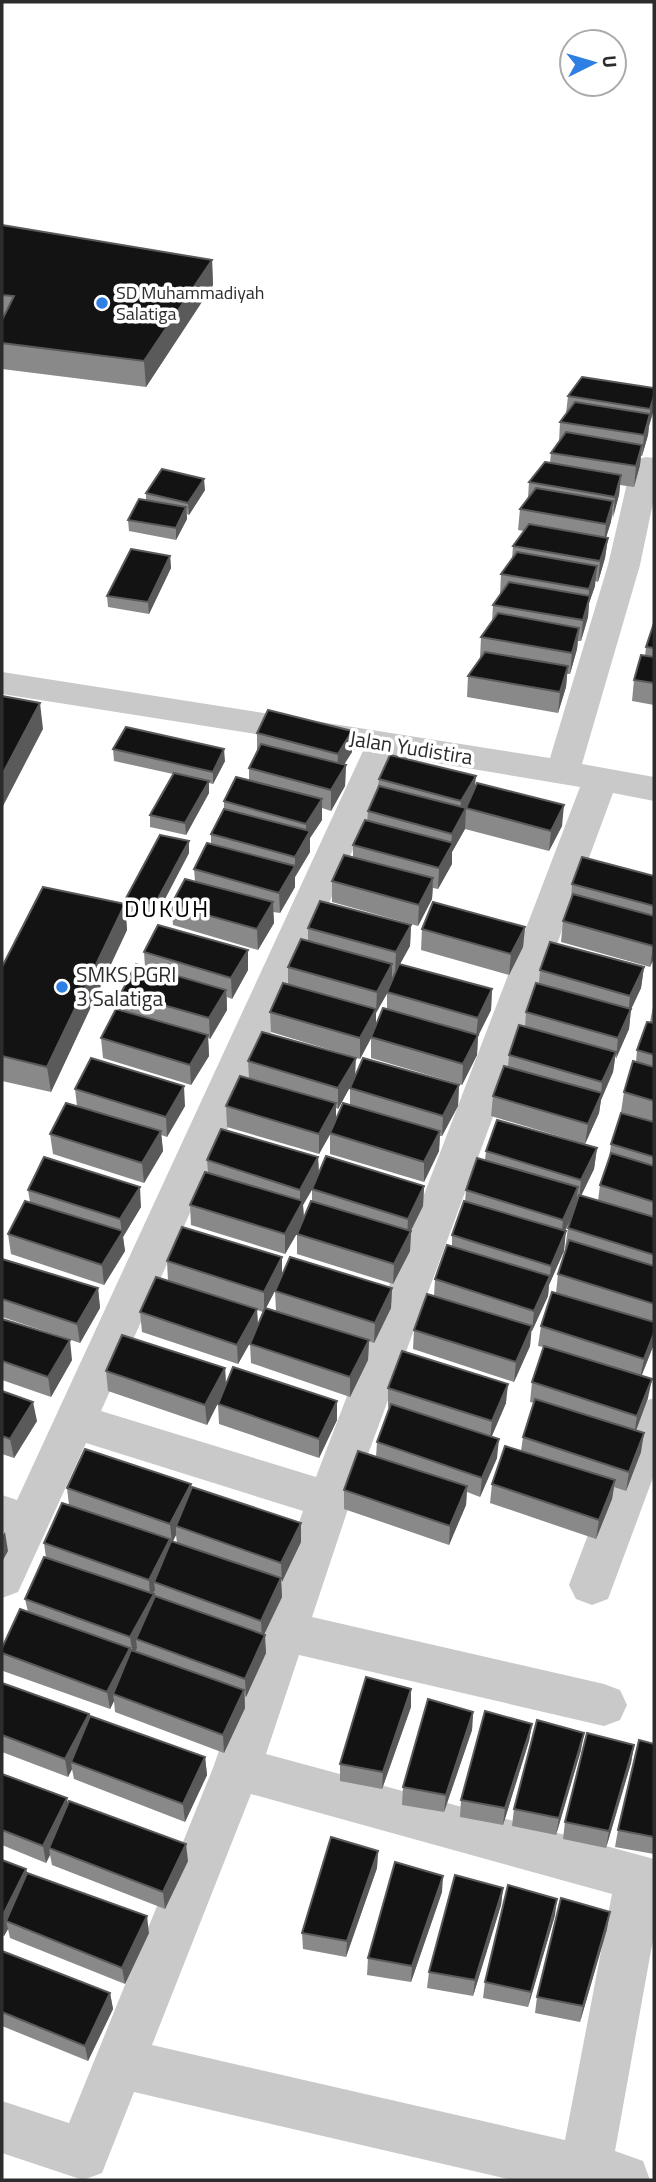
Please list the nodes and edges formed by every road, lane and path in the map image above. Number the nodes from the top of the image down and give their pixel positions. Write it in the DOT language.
graph roads {
  1 [pos="652,457"];
  2 [pos="2,683"];
  3 [pos="383,744"];
  4 [pos="581,775"];
  5 [pos="654,789"];
  6 [pos="654,1416"];
  7 [pos="76,1422"];
  8 [pos="329,1500"];
  9 [pos="15,1519"];
  10 [pos="2,1578"];
  11 [pos="592,1585"];
  12 [pos="284,1631"];
  13 [pos="604,1705"];
  14 [pos="237,1768"];
  15 [pos="647,1880"];
  16 [pos="119,2063"];
  17 [pos="2,2127"];
  18 [pos="604,2176"];
  1 -- 4 [label="street"];
  2 -- 3 [label="street, Jalan Yudistira"];
  3 -- 4 [label="street, Jalan Yudistira"];
  3 -- 7 [label="street"];
  4 -- 5 [label="street, Jalan Yudistira"];
  4 -- 8 [label="street"];
  6 -- 11 [label="street"];
  7 -- 8 [label="street"];
  7 -- 9 [label="street"];
  8 -- 12 [label="street"];
  9 -- 10 [label="street"];
  12 -- 13 [label="street"];
  12 -- 14 [label="street"];
  14 -- 15 [label="street"];
  14 -- 16 [label="street"];
  15 -- 18 [label="street"];
  16 -- 17 [label="street"];
  16 -- 18 [label="street"];
}
